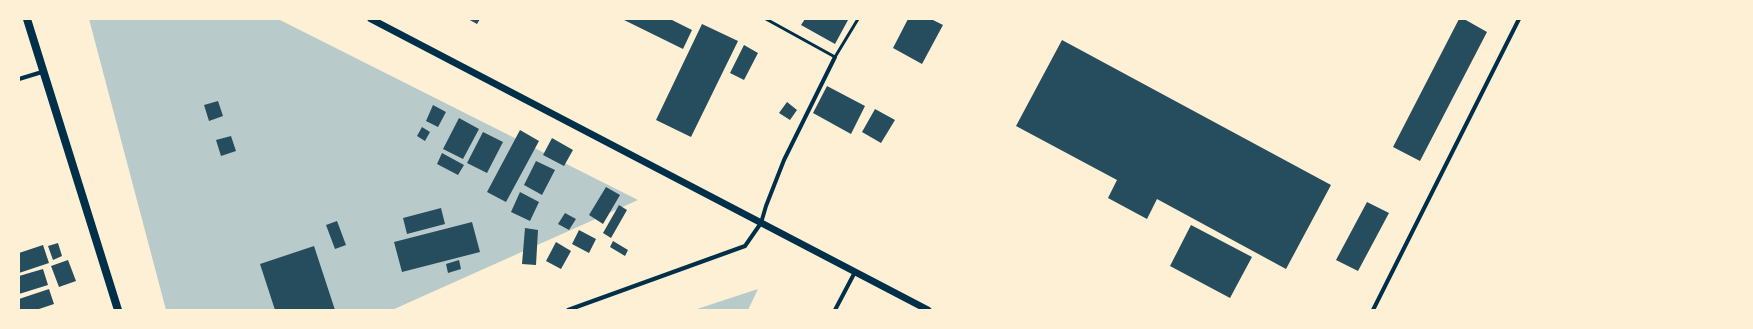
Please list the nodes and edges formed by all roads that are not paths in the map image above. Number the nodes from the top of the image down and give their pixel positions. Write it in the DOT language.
graph roads {
  1 [pos="27,19"];
  2 [pos="370,19"];
  3 [pos="766,19"];
  4 [pos="858,19"];
  5 [pos="1519,19"];
  6 [pos="835,57"];
  7 [pos="42,72"];
  8 [pos="19,79"];
  9 [pos="761,223"];
  10 [pos="855,272"];
  11 [pos="118,310"];
  12 [pos="568,310"];
  13 [pos="835,310"];
  14 [pos="928,310"];
  15 [pos="1373,310"];
  1 -- 7 [label="main road"];
  2 -- 9 [label="street"];
  3 -- 6 [label="lane"];
  4 -- 6 [label="lane"];
  5 -- 15 [label="street"];
  6 -- 9 [label="street"];
  7 -- 8 [label="street"];
  7 -- 11 [label="main road"];
  9 -- 10 [label="street"];
  9 -- 12 [label="street"];
  10 -- 13 [label="street"];
  10 -- 14 [label="street"];
}
